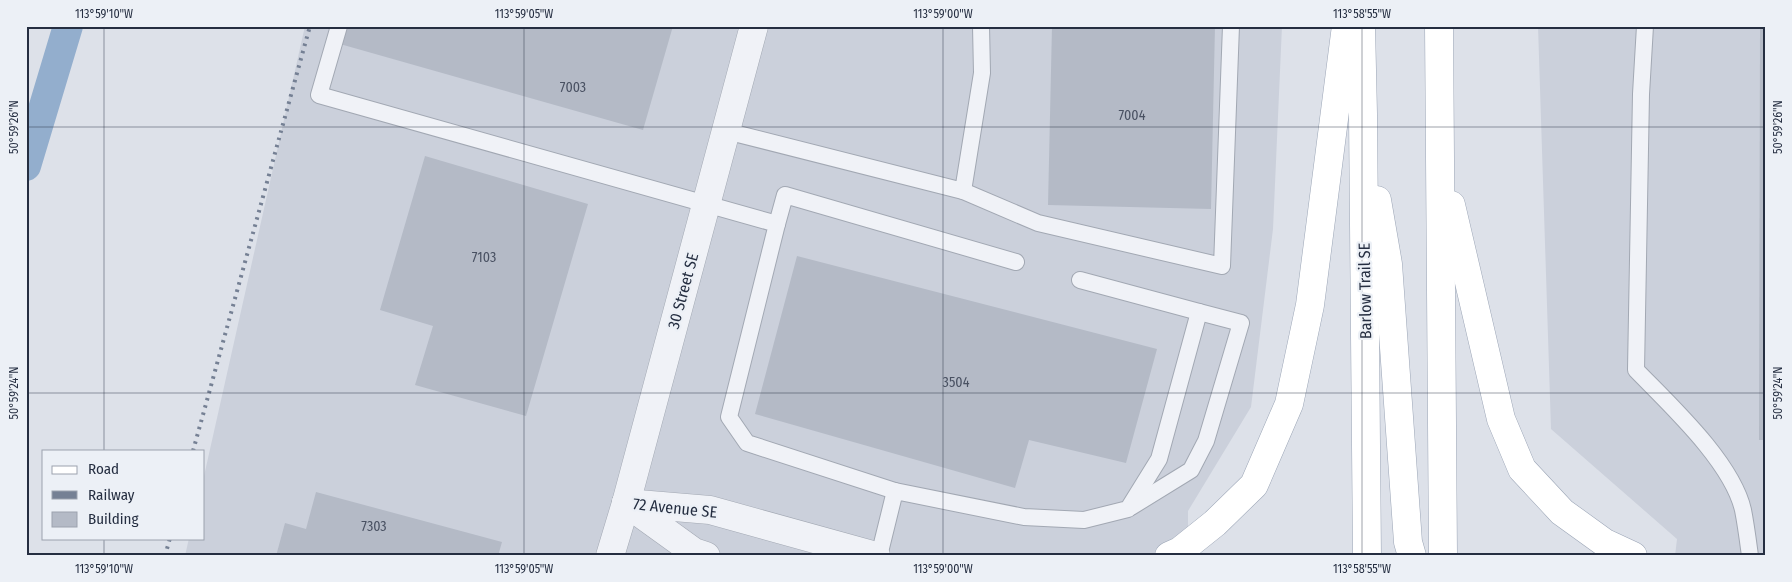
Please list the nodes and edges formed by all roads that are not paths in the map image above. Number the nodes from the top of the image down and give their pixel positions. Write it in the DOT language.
graph roads {
  1 [pos="339,26"];
  2 [pos="754,26"];
  3 [pos="981,26"];
  4 [pos="1231,26"];
  5 [pos="1346,26"];
  6 [pos="1361,26"];
  7 [pos="1439,26"];
  8 [pos="1645,26"];
  9 [pos="1363,114"];
  10 [pos="726,130"];
  11 [pos="1440,156"];
  12 [pos="963,191"];
  13 [pos="706,204"];
  14 [pos="777,224"];
  15 [pos="1016,262"];
  16 [pos="1080,280"];
  17 [pos="1199,312"];
  18 [pos="895,491"];
  19 [pos="626,503"];
  20 [pos="1128,509"];
  21 [pos="610,556"];
  22 [pos="706,556"];
  23 [pos="878,556"];
  24 [pos="1169,556"];
  25 [pos="1367,556"];
  26 [pos="1412,556"];
  27 [pos="1443,556"];
  28 [pos="1633,556"];
  29 [pos="1750,556"];
  1 -- 13 [label="lane"];
  2 -- 10 [label="street, 30 Street SE"];
  3 -- 12 [label="lane"];
  4 -- 12 [label="lane"];
  5 -- 24 [label="main road"];
  6 -- 9 [label="main road, Barlow Trail SE"];
  7 -- 11 [label="main road"];
  8 -- 29 [label="lane"];
  9 -- 25 [label="main road, Barlow Trail SE"];
  9 -- 26 [label="main road"];
  10 -- 12 [label="lane"];
  10 -- 13 [label="street, 30 Street SE"];
  11 -- 27 [label="main road"];
  11 -- 28 [label="main road"];
  13 -- 14 [label="lane"];
  13 -- 19 [label="street, 30 Street SE"];
  14 -- 15 [label="lane"];
  14 -- 18 [label="lane"];
  16 -- 17 [label="lane"];
  17 -- 20 [label="lane"];
  17 -- 20 [label="lane"];
  18 -- 20 [label="lane"];
  18 -- 23 [label="lane"];
  19 -- 21 [label="street, 30 Street SE"];
  19 -- 22 [label="street, 72 Avenue SE"];
  19 -- 23 [label="street, 72 Avenue SE"];
}
